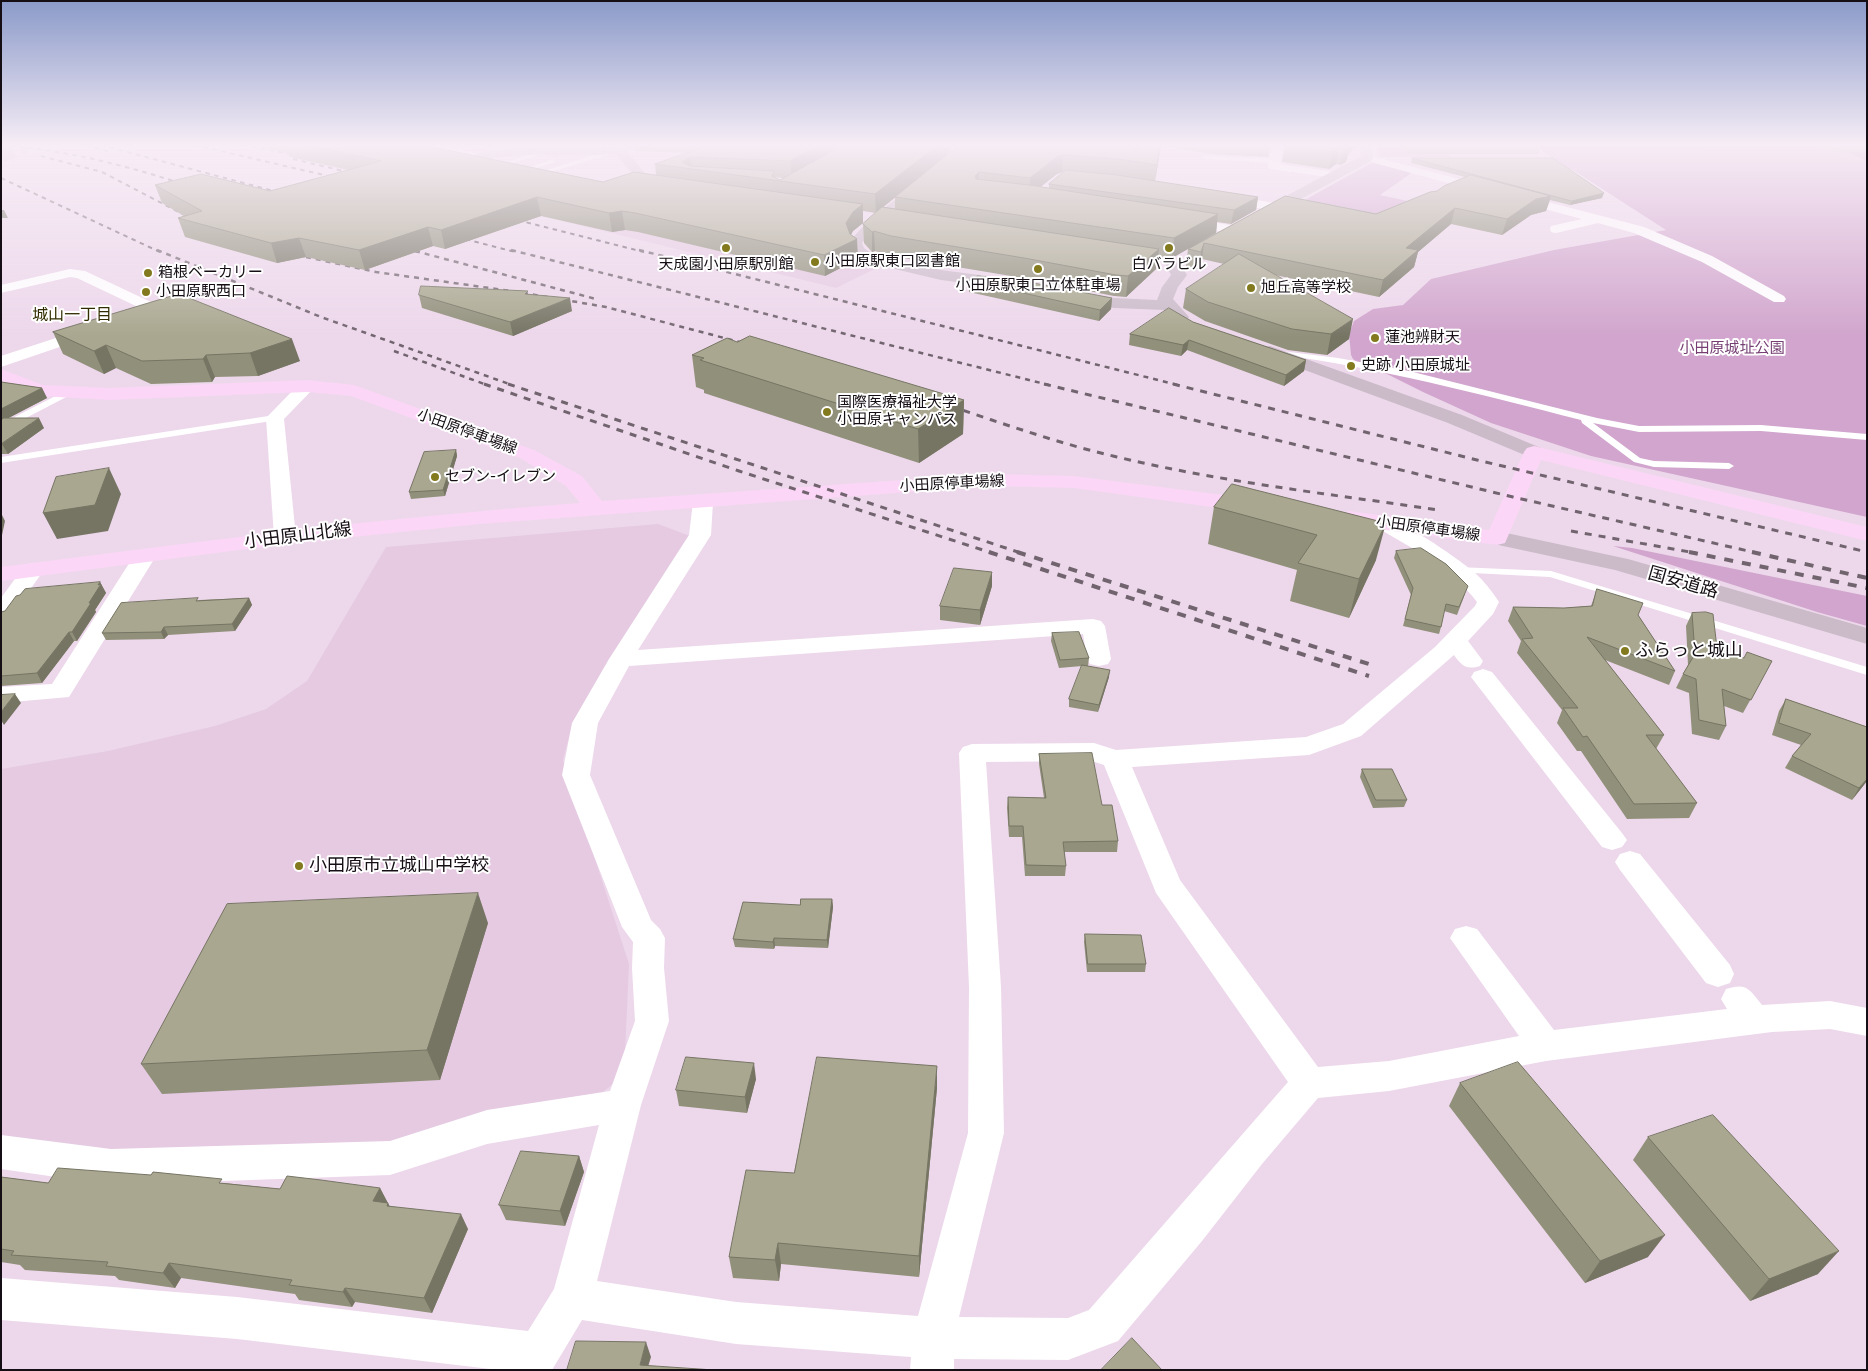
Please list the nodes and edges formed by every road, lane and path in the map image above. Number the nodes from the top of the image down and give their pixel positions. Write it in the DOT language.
graph roads {
  1 [pos="891,209"];
  2 [pos="1270,209"];
  3 [pos="1564,209"];
  4 [pos="860,217"];
  5 [pos="1168,219"];
  6 [pos="1601,219"];
  7 [pos="878,220"];
  8 [pos="897,222"];
  9 [pos="1243,225"];
  10 [pos="1556,229"];
  11 [pos="1212,242"];
  12 [pos="1156,262"];
  13 [pos="1022,285"];
  14 [pos="1,289"];
  15 [pos="1059,293"];
  16 [pos="1778,299"];
  17 [pos="1170,305"];
  18 [pos="1198,327"];
  19 [pos="1263,349"];
  20 [pos="1,362"];
  21 [pos="1,374"];
  22 [pos="307,386"];
  23 [pos="69,392"];
  24 [pos="1579,416"];
  25 [pos="275,418"];
  26 [pos="1,428"];
  27 [pos="1867,437"];
  28 [pos="1532,456"];
  29 [pos="1,460"];
  30 [pos="1729,466"];
  31 [pos="703,502"];
  32 [pos="596,508"];
  33 [pos="1276,509"];
  34 [pos="1325,515"];
  35 [pos="1383,523"];
  36 [pos="1867,534"];
  37 [pos="1498,535"];
  38 [pos="285,537"];
  39 [pos="145,556"];
  40 [pos="33,570"];
  41 [pos="1457,570"];
  42 [pos="1,574"];
  43 [pos="1,614"];
  44 [pos="1867,636"];
  45 [pos="1456,640"];
  46 [pos="621,659"];
  47 [pos="1099,660"];
  48 [pos="1867,671"];
  49 [pos="1,695"];
  50 [pos="1115,759"];
  51 [pos="1466,938"];
  52 [pos="1737,998"];
  53 [pos="1867,1022"];
  54 [pos="1546,1046"];
  55 [pos="1309,1083"];
  56 [pos="623,1105"];
  57 [pos="1,1152"];
  58 [pos="572,1298"];
  59 [pos="1,1299"];
  60 [pos="932,1354"];
  61 [pos="533,1361"];
  1 -- 7 [label="street"];
  2 -- 9 [label="street"];
  3 -- 6 [label="street"];
  4 -- 7 [label="street"];
  5 -- 9 [label="street"];
  6 -- 10 [label="street"];
  6 -- 16 [label="street"];
  7 -- 8 [label="street"];
  7 -- 13 [label="street"];
  9 -- 11 [label="street"];
  12 -- 17 [label="street"];
  14 -- 20 [label="street"];
  15 -- 17 [label="street"];
  17 -- 18 [label="street"];
  19 -- 24 [label="lane"];
  19 -- 28 [label="street"];
  21 -- 23 [label="main road, 小田原停車場線"];
  22 -- 23 [label="main road, 小田原停車場線"];
  22 -- 25 [label="street"];
  22 -- 32 [label="main road, 小田原停車場線"];
  23 -- 26 [label="lane"];
  24 -- 27 [label="lane"];
  24 -- 30 [label="lane"];
  25 -- 29 [label="lane"];
  25 -- 38 [label="street"];
  28 -- 36 [label="main road"];
  28 -- 37 [label="main road, 小田原停車場線"];
  31 -- 32 [label="main road, 小田原停車場線"];
  31 -- 33 [label="main road, 小田原停車場線"];
  31 -- 46 [label="street"];
  32 -- 38 [label="main road, 小田原山北線"];
  34 -- 35 [label="main road, 小田原停車場線"];
  35 -- 37 [label="main road, 小田原停車場線"];
  35 -- 41 [label="street"];
  37 -- 44 [label="street, 国安道路"];
  38 -- 39 [label="main road, 小田原山北線"];
  39 -- 40 [label="main road, 小田原山北線"];
  39 -- 49 [label="street"];
  40 -- 42 [label="main road, 小田原山北線"];
  40 -- 43 [label="street"];
  41 -- 45 [label="street"];
  41 -- 48 [label="lane"];
  45 -- 50 [label="street"];
  45 -- 52 [label="street"];
  46 -- 47 [label="street"];
  46 -- 56 [label="street"];
  50 -- 55 [label="street"];
  50 -- 60 [label="street"];
  51 -- 54 [label="street"];
  52 -- 53 [label="street"];
  52 -- 54 [label="street"];
  54 -- 55 [label="street"];
  55 -- 60 [label="street"];
  56 -- 57 [label="street"];
  56 -- 58 [label="street"];
  58 -- 60 [label="street"];
  58 -- 61 [label="street"];
  59 -- 61 [label="street"];
}
